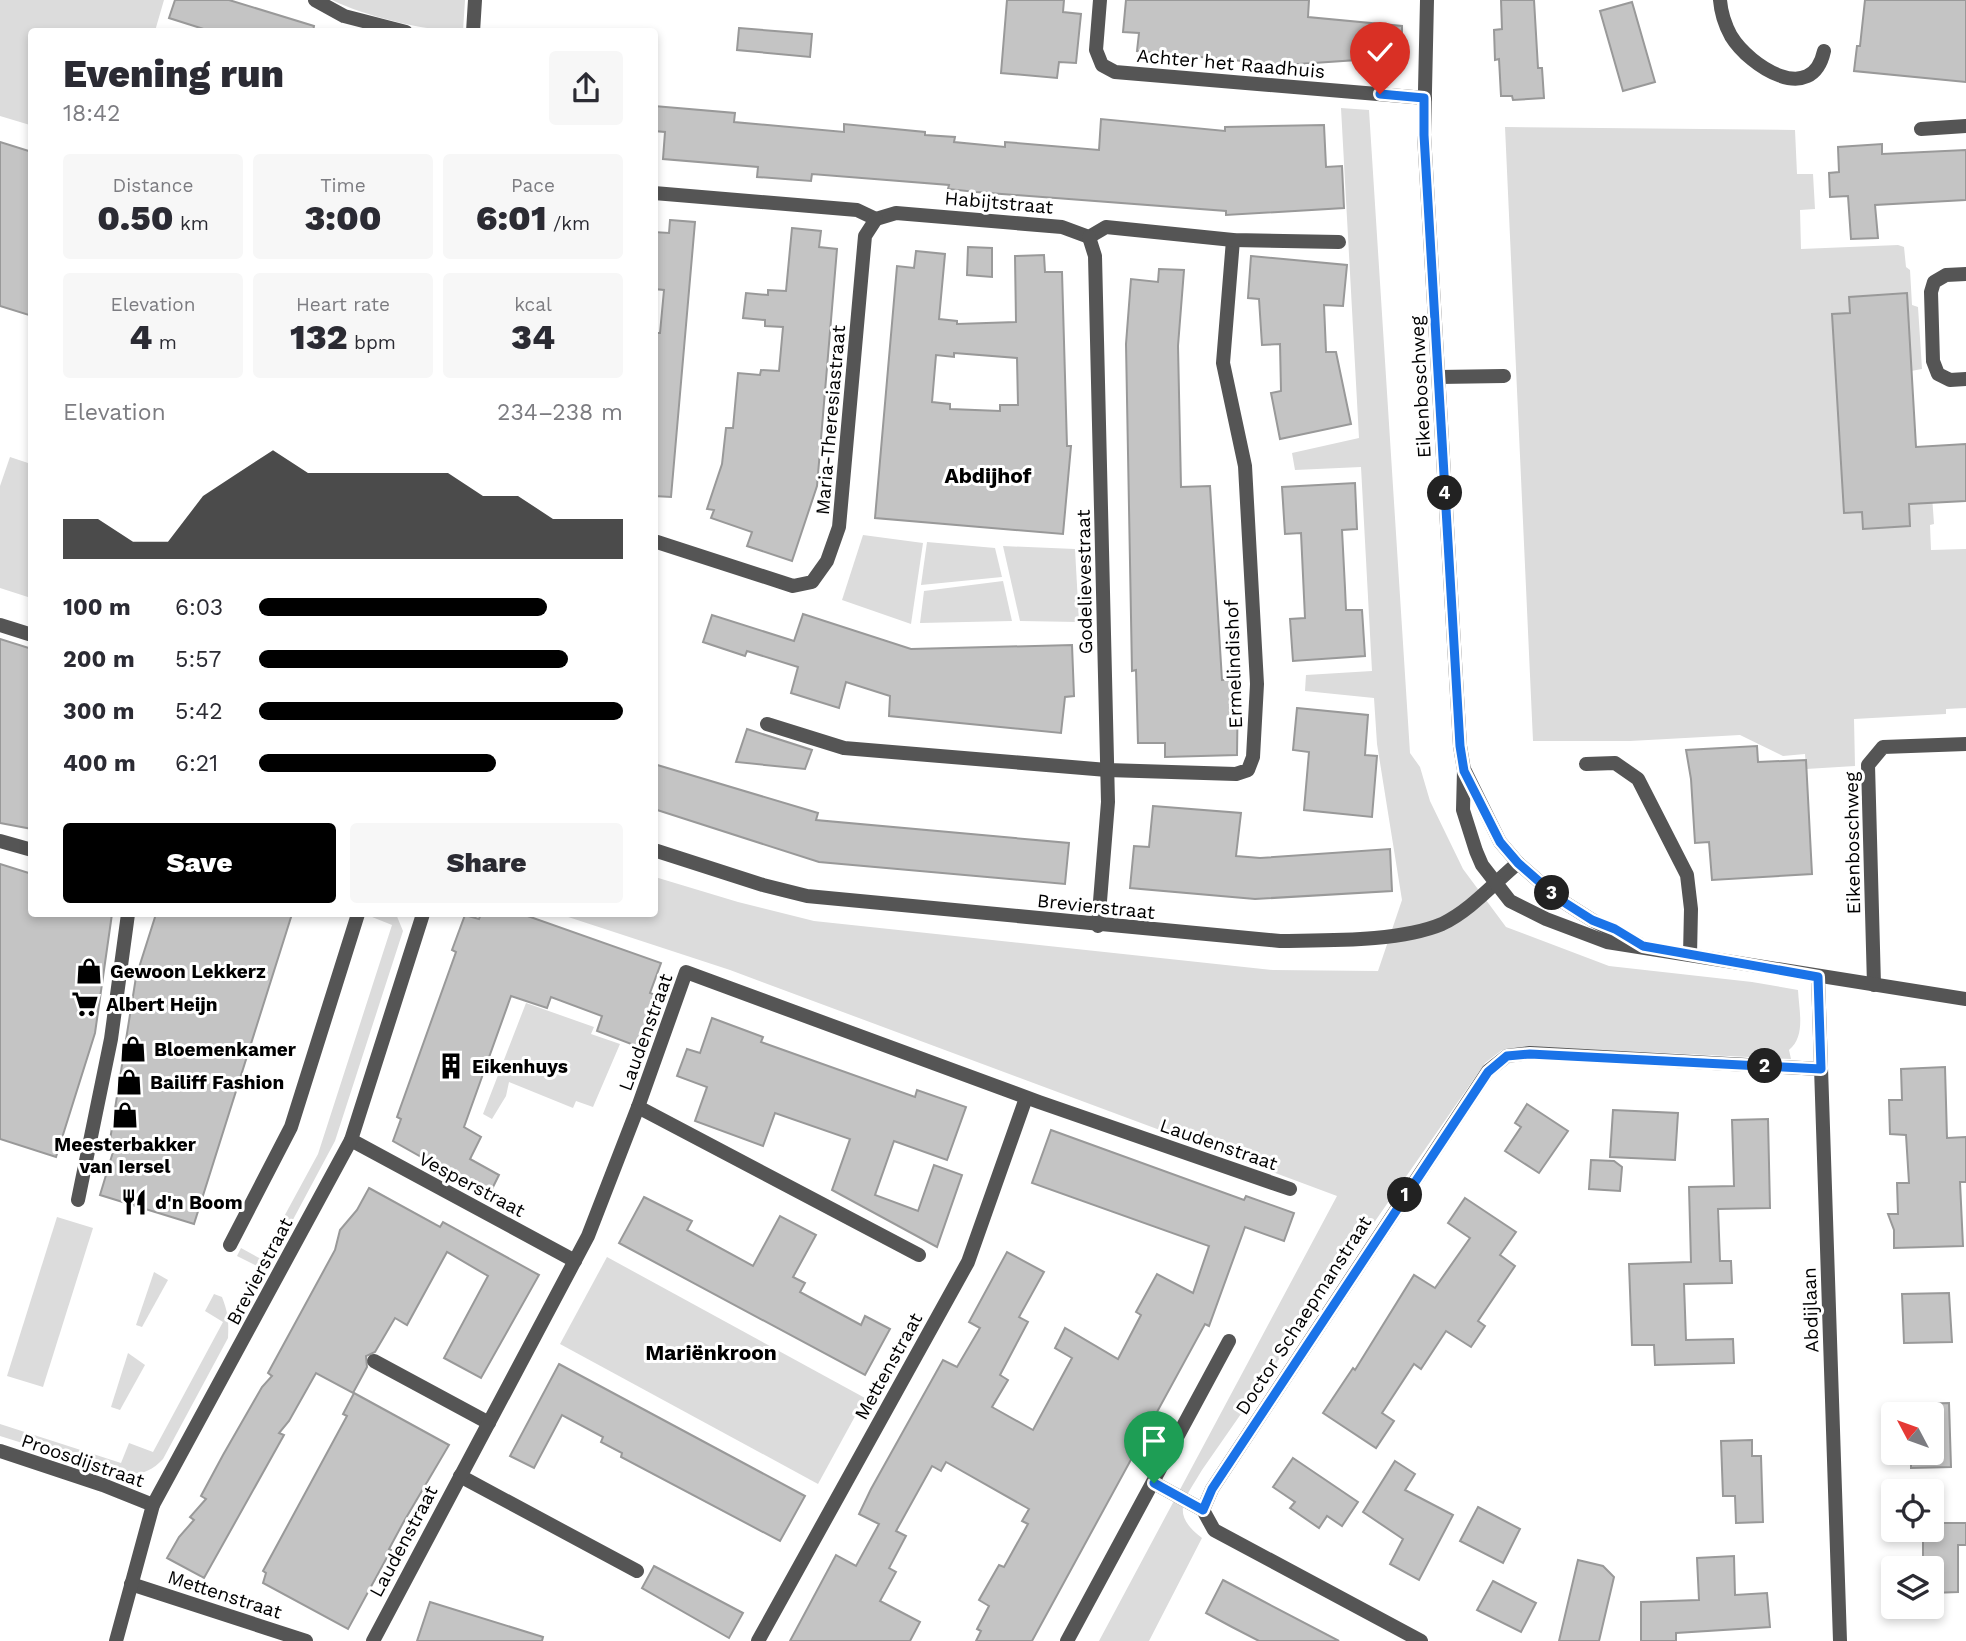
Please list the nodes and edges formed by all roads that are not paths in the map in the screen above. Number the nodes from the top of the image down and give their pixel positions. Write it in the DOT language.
graph roads {
  1 [pos="315,0"];
  2 [pos="475,0"];
  3 [pos="1100,0"];
  4 [pos="1427,0"];
  5 [pos="1720,0"];
  6 [pos="390,28"];
  7 [pos="473,28"];
  8 [pos="1824,51"];
  9 [pos="1424,98"];
  10 [pos="1966,126"];
  11 [pos="1921,128"];
  12 [pos="658,193"];
  13 [pos="876,219"];
  14 [pos="1089,237"];
  15 [pos="1233,240"];
  16 [pos="1339,242"];
  17 [pos="1966,274"];
  18 [pos="1504,376"];
  19 [pos="1439,377"];
  20 [pos="1966,379"];
  21 [pos="658,542"];
  22 [pos="0,625"];
  23 [pos="28,634"];
  24 [pos="767,724"];
  25 [pos="1966,744"];
  26 [pos="1586,764"];
  27 [pos="1107,771"];
  28 [pos="1464,771"];
  29 [pos="0,841"];
  30 [pos="28,849"];
  31 [pos="658,851"];
  32 [pos="1518,863"];
  33 [pos="1494,883"];
  34 [pos="128,917"];
  35 [pos="357,917"];
  36 [pos="422,917"];
  37 [pos="1098,926"];
  38 [pos="1643,946"];
  39 [pos="1689,955"];
  40 [pos="1818,977"];
  41 [pos="1874,985"];
  42 [pos="1966,999"];
  43 [pos="1821,1069"];
  44 [pos="1026,1098"];
  45 [pos="638,1107"];
  46 [pos="351,1140"];
  47 [pos="1290,1189"];
  48 [pos="78,1200"];
  49 [pos="230,1245"];
  50 [pos="919,1255"];
  51 [pos="575,1261"];
  52 [pos="1229,1340"];
  53 [pos="374,1361"];
  54 [pos="489,1423"];
  55 [pos="0,1451"];
  56 [pos="460,1476"];
  57 [pos="1154,1483"];
  58 [pos="153,1505"];
  59 [pos="1203,1510"];
  60 [pos="637,1571"];
  61 [pos="131,1584"];
  62 [pos="116,1641"];
  63 [pos="306,1641"];
  64 [pos="373,1641"];
  65 [pos="758,1641"];
  66 [pos="1067,1641"];
  67 [pos="1422,1641"];
  68 [pos="1840,1641"];
  1 -- 6 [label="street"];
  2 -- 7 [label="street"];
  3 -- 9 [label="street, Achter het Raadhuis"];
  4 -- 9 [label="street, Eikenboschweg"];
  5 -- 8 [label="street"];
  9 -- 19 [label="street, Eikenboschweg"];
  10 -- 11 [label="street"];
  12 -- 13 [label="street, Habijtstraat"];
  13 -- 14 [label="street, Habijtstraat"];
  13 -- 21 [label="street, Maria-Theresiastraat"];
  14 -- 15 [label="street"];
  14 -- 27 [label="street, Godelievestraat"];
  15 -- 16 [label="street"];
  15 -- 27 [label="street, Ermelindishof"];
  17 -- 20 [label="street"];
  18 -- 19 [label="street"];
  19 -- 28 [label="street, Eikenboschweg"];
  22 -- 23 [label="street"];
  24 -- 27 [label="street, Ermelindishof"];
  25 -- 41 [label="street, Eikenboschweg"];
  26 -- 39 [label="street"];
  27 -- 37 [label="street, Godelievestraat"];
  28 -- 32 [label="street, Eikenboschweg"];
  28 -- 33 [label="street, Eikenboschweg"];
  29 -- 30 [label="street"];
  31 -- 37 [label="street, Brevierstraat"];
  32 -- 33 [label="street, Brevierstraat"];
  32 -- 38 [label="street, Eikenboschweg"];
  33 -- 37 [label="street, Brevierstraat"];
  33 -- 38 [label="street, Eikenboschweg"];
  34 -- 48 [label="street"];
  35 -- 49 [label="street"];
  36 -- 46 [label="street, Brevierstraat"];
  38 -- 39 [label="street, Eikenboschweg"];
  39 -- 40 [label="street, Eikenboschweg"];
  40 -- 41 [label="street, Eikenboschweg"];
  40 -- 43 [label="street, Abdijlaan"];
  41 -- 42 [label="street, Eikenboschweg"];
  43 -- 59 [label="street, Doctor Schaepmanstraat"];
  43 -- 68 [label="street, Abdijlaan"];
  44 -- 45 [label="street, Laudenstraat"];
  44 -- 47 [label="street, Laudenstraat"];
  44 -- 65 [label="street, Mettenstraat"];
  45 -- 50 [label="street"];
  45 -- 51 [label="street, Laudenstraat"];
  46 -- 51 [label="street, Vesperstraat"];
  46 -- 58 [label="street, Brevierstraat"];
  51 -- 54 [label="street, Laudenstraat"];
  52 -- 57 [label="street"];
  53 -- 54 [label="street"];
  54 -- 56 [label="street, Laudenstraat"];
  55 -- 58 [label="street, Proosdijstraat"];
  56 -- 60 [label="street"];
  56 -- 64 [label="street, Laudenstraat"];
  57 -- 59 [label="street"];
  57 -- 66 [label="street"];
  58 -- 61 [label="street, Brevierstraat"];
  59 -- 67 [label="street"];
  61 -- 62 [label="street, Brevierstraat"];
  61 -- 63 [label="street, Mettenstraat"];
}
